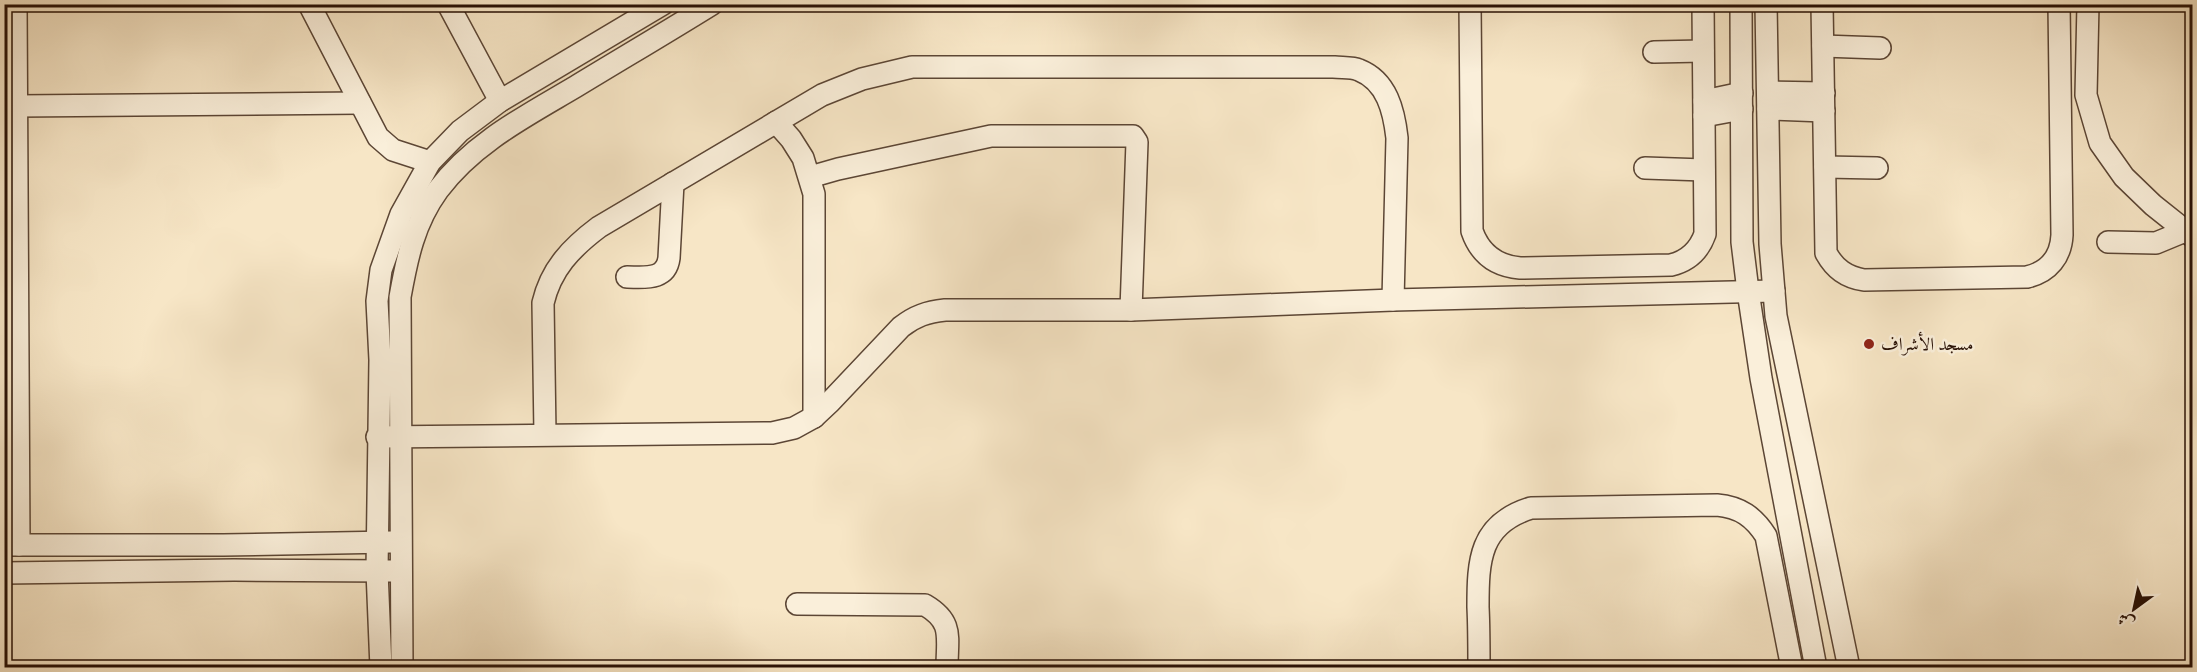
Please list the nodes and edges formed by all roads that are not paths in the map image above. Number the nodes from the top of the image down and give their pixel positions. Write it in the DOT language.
graph roads {
  1 [pos="16,4"];
  2 [pos="309,4"];
  3 [pos="448,4"];
  4 [pos="663,4"];
  5 [pos="712,4"];
  6 [pos="1470,4"];
  7 [pos="1703,4"];
  8 [pos="1741,4"];
  9 [pos="1766,4"];
  10 [pos="1822,4"];
  11 [pos="2059,4"];
  12 [pos="2088,4"];
  13 [pos="1823,46"];
  14 [pos="1880,48"];
  15 [pos="1703,51"];
  16 [pos="1654,52"];
  17 [pos="1768,100"];
  18 [pos="500,101"];
  19 [pos="1742,101"];
  20 [pos="1824,102"];
  21 [pos="360,104"];
  22 [pos="17,106"];
  23 [pos="1704,109"];
  24 [pos="776,122"];
  25 [pos="430,162"];
  26 [pos="1825,167"];
  27 [pos="1645,168"];
  28 [pos="1878,168"];
  29 [pos="1704,170"];
  30 [pos="810,177"];
  31 [pos="673,183"];
  32 [pos="2189,234"];
  33 [pos="2108,242"];
  34 [pos="627,277"];
  35 [pos="1748,291"];
  36 [pos="1774,291"];
  37 [pos="1394,300"];
  38 [pos="1131,310"];
  39 [pos="11,347"];
  40 [pos="813,417"];
  41 [pos="545,434"];
  42 [pos="377,437"];
  43 [pos="402,437"];
  44 [pos="378,542"];
  45 [pos="401,542"];
  46 [pos="12,545"];
  47 [pos="376,571"];
  48 [pos="401,571"];
  49 [pos="4,573"];
  50 [pos="797,604"];
  51 [pos="381,668"];
  52 [pos="402,668"];
  53 [pos="947,668"];
  54 [pos="1479,668"];
  55 [pos="1792,668"];
  56 [pos="1816,668"];
  57 [pos="1849,668"];
  1 -- 22 [label="street"];
  2 -- 21 [label="street"];
  3 -- 18 [label="street"];
  4 -- 18 [label="street"];
  5 -- 43 [label="street"];
  6 -- 29 [label="street"];
  7 -- 15 [label="street"];
  8 -- 19 [label="street"];
  9 -- 17 [label="street"];
  10 -- 13 [label="street"];
  11 -- 26 [label="street"];
  12 -- 32 [label="street"];
  13 -- 14 [label="street"];
  13 -- 20 [label="street"];
  15 -- 16 [label="street"];
  15 -- 23 [label="street"];
  17 -- 20 [label="street"];
  17 -- 36 [label="street"];
  18 -- 25 [label="street"];
  19 -- 23 [label="street"];
  19 -- 35 [label="street"];
  20 -- 26 [label="street"];
  21 -- 22 [label="street"];
  21 -- 25 [label="street"];
  22 -- 39 [label="street"];
  23 -- 29 [label="street"];
  24 -- 30 [label="street"];
  24 -- 31 [label="street"];
  24 -- 37 [label="street"];
  25 -- 42 [label="street"];
  26 -- 28 [label="street"];
  27 -- 29 [label="street"];
  30 -- 38 [label="street"];
  30 -- 40 [label="street"];
  31 -- 34 [label="street"];
  31 -- 41 [label="street"];
  32 -- 33 [label="street"];
  35 -- 36 [label="street"];
  35 -- 37 [label="street"];
  35 -- 56 [label="street"];
  36 -- 57 [label="street"];
  37 -- 38 [label="street"];
  38 -- 40 [label="street"];
  39 -- 46 [label="street"];
  40 -- 41 [label="street"];
  41 -- 43 [label="street"];
  42 -- 43 [label="street"];
  42 -- 44 [label="street"];
  43 -- 45 [label="street"];
  44 -- 45 [label="street"];
  44 -- 46 [label="street"];
  44 -- 47 [label="street"];
  45 -- 48 [label="street"];
  47 -- 48 [label="street"];
  47 -- 49 [label="street"];
  47 -- 51 [label="street"];
  48 -- 52 [label="street"];
  50 -- 53 [label="street"];
  54 -- 55 [label="street"];
}
